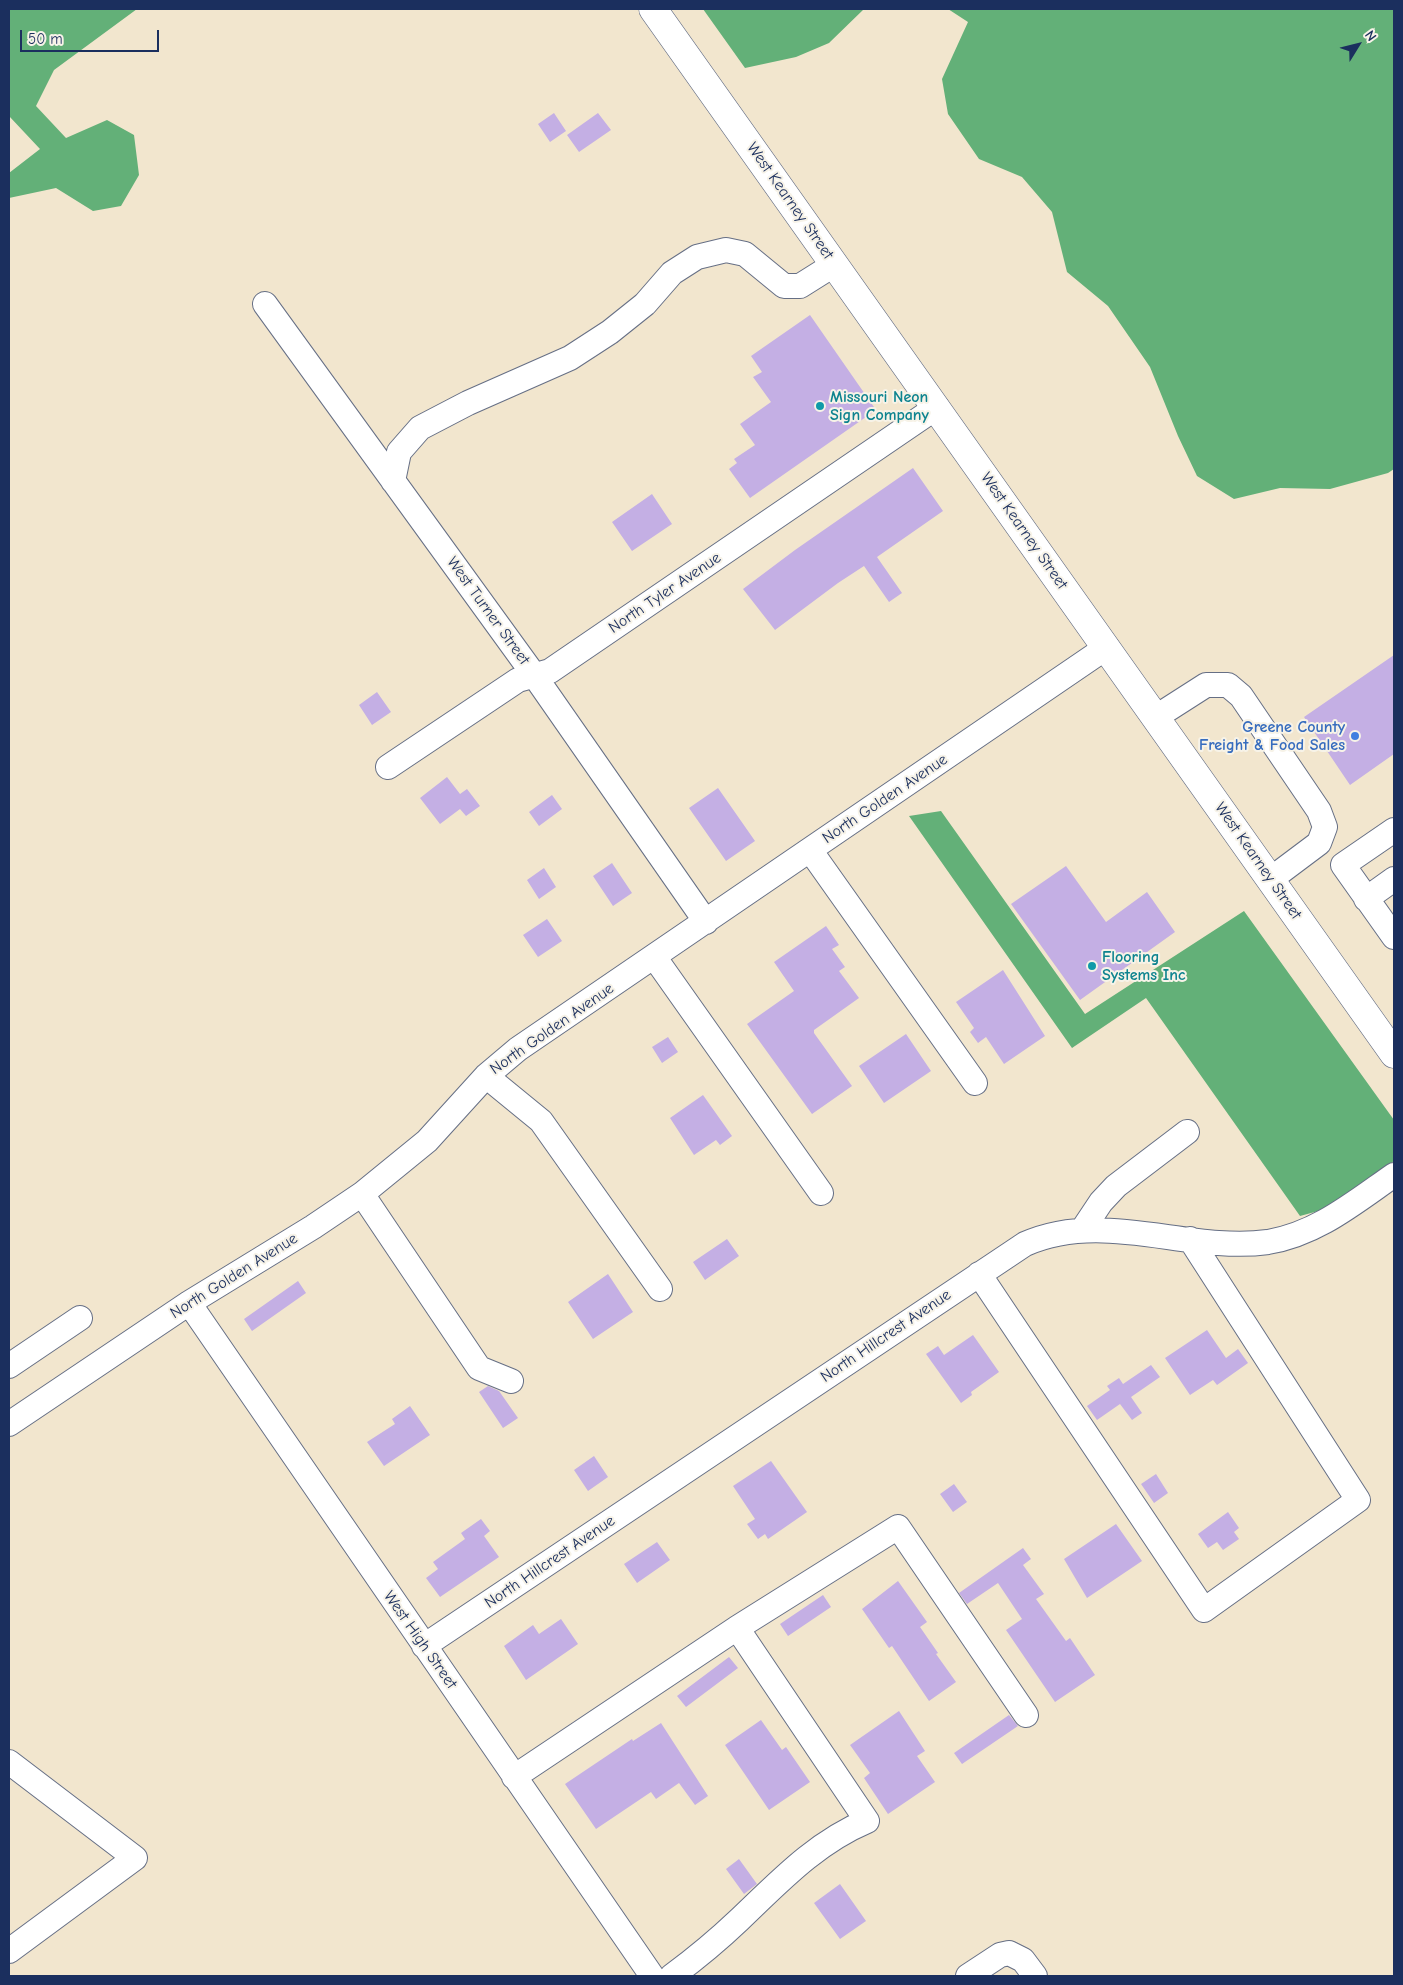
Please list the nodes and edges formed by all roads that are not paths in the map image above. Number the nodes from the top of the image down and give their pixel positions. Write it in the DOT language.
graph roads {
  1 [pos="653,9"];
  2 [pos="835,264"];
  3 [pos="265,304"];
  4 [pos="937,407"];
  5 [pos="393,481"];
  6 [pos="1107,647"];
  7 [pos="534,675"];
  8 [pos="1156,717"];
  9 [pos="388,768"];
  10 [pos="1394,830"];
  11 [pos="810,850"];
  12 [pos="1271,879"];
  13 [pos="1394,879"];
  14 [pos="1366,899"];
  15 [pos="706,922"];
  16 [pos="1394,936"];
  17 [pos="655,958"];
  18 [pos="1394,1054"];
  19 [pos="486,1076"];
  20 [pos="975,1083"];
  21 [pos="1187,1132"];
  22 [pos="1394,1175"];
  23 [pos="821,1193"];
  24 [pos="362,1194"];
  25 [pos="1083,1229"];
  26 [pos="1190,1239"];
  27 [pos="979,1274"];
  28 [pos="660,1289"];
  29 [pos="189,1303"];
  30 [pos="80,1318"];
  31 [pos="9,1366"];
  32 [pos="511,1382"];
  33 [pos="11,1416"];
  34 [pos="737,1628"];
  35 [pos="424,1646"];
  36 [pos="1026,1714"];
  37 [pos="9,1762"];
  38 [pos="514,1777"];
  39 [pos="9,1951"];
  40 [pos="652,1976"];
  41 [pos="672,1976"];
  42 [pos="968,1976"];
  43 [pos="1035,1976"];
  1 -- 2 [label="main road, West Kearney Street"];
  2 -- 4 [label="main road, West Kearney Street"];
  2 -- 5 [label="street"];
  3 -- 5 [label="street, West Turner Street"];
  4 -- 6 [label="main road, West Kearney Street"];
  4 -- 7 [label="street, North Tyler Avenue"];
  5 -- 7 [label="street, West Turner Street"];
  6 -- 8 [label="main road, West Kearney Street"];
  6 -- 11 [label="street, North Golden Avenue"];
  7 -- 9 [label="street, North Tyler Avenue"];
  7 -- 15 [label="street, West Turner Street"];
  8 -- 12 [label="main road, West Kearney Street"];
  8 -- 12 [label="street"];
  10 -- 14 [label="street"];
  11 -- 15 [label="street, North Golden Avenue"];
  11 -- 20 [label="street"];
  12 -- 18 [label="main road, West Kearney Street"];
  13 -- 14 [label="street"];
  14 -- 16 [label="street"];
  15 -- 17 [label="street, North Golden Avenue"];
  17 -- 19 [label="street, North Golden Avenue"];
  17 -- 23 [label="street"];
  19 -- 24 [label="street, North Golden Avenue"];
  19 -- 28 [label="street"];
  21 -- 25 [label="street"];
  22 -- 26 [label="street, North Hillcrest Avenue"];
  24 -- 29 [label="street, North Golden Avenue"];
  24 -- 32 [label="street"];
  25 -- 26 [label="street, North Hillcrest Avenue"];
  25 -- 27 [label="street, North Hillcrest Avenue"];
  26 -- 27 [label="street"];
  27 -- 35 [label="street, North Hillcrest Avenue"];
  29 -- 33 [label="street, North Golden Avenue"];
  29 -- 35 [label="street, West High Street"];
  30 -- 31 [label="street"];
  34 -- 36 [label="street"];
  34 -- 38 [label="street"];
  34 -- 41 [label="street"];
  35 -- 38 [label="street, West High Street"];
  37 -- 39 [label="street"];
  38 -- 40 [label="street, West High Street"];
  42 -- 43 [label="street"];
}
